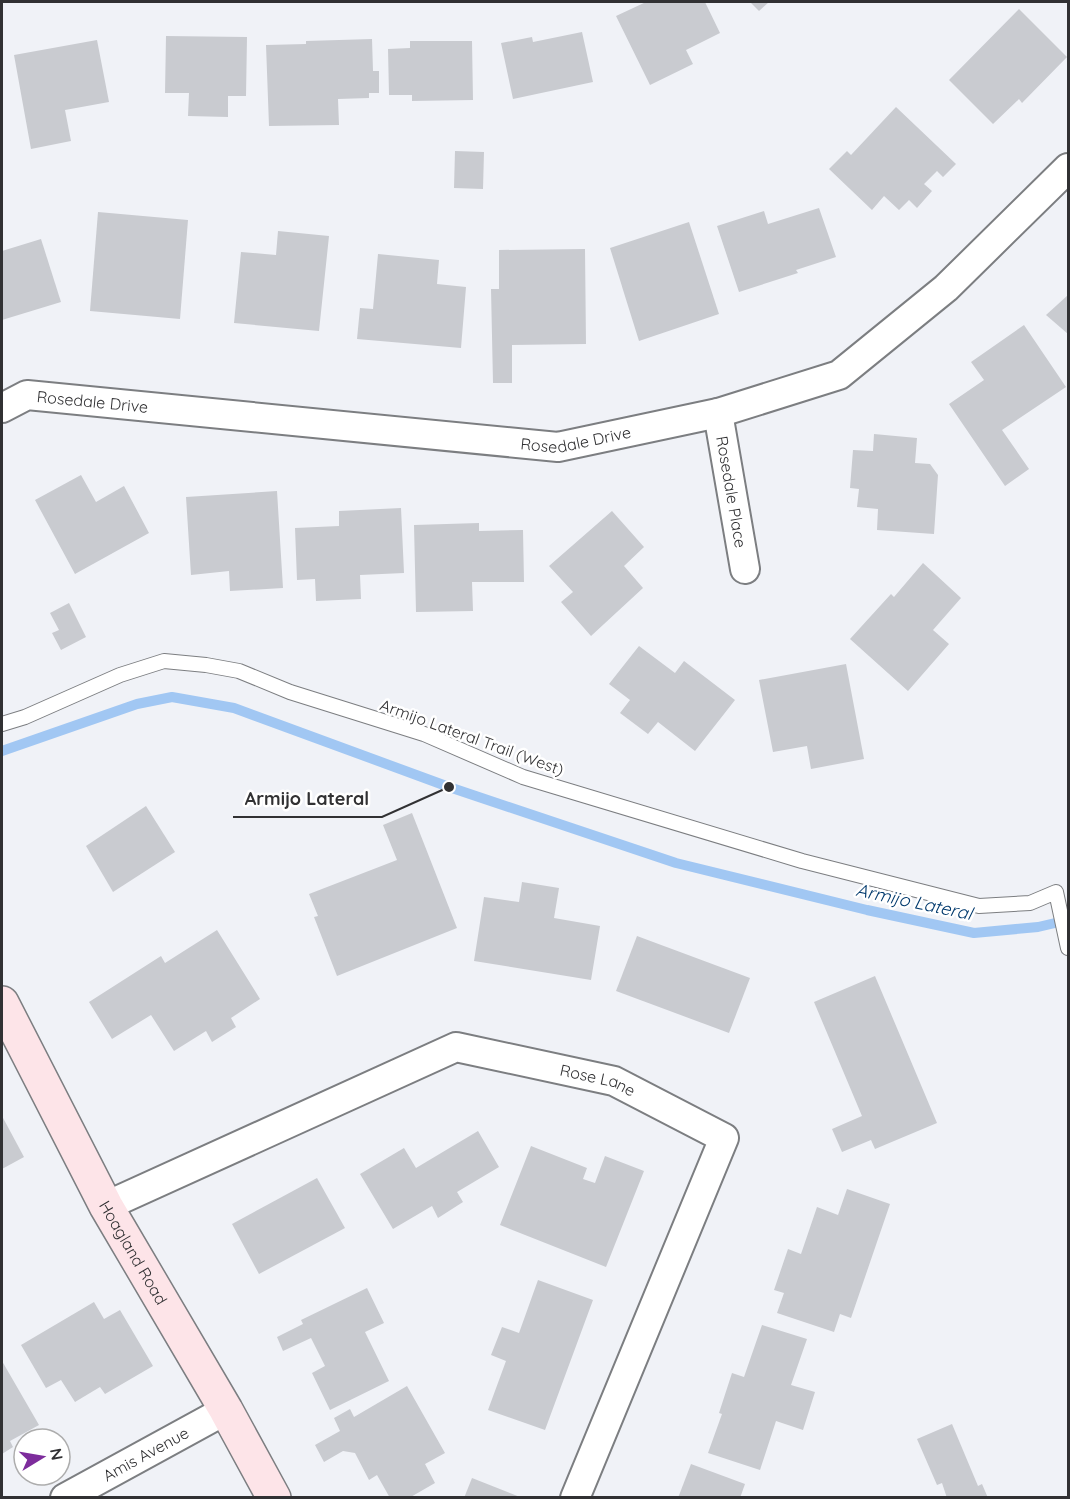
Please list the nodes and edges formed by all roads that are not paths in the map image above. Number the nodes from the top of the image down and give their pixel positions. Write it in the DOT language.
graph roads {
  1 [pos="1068,168"];
  2 [pos="2,408"];
  3 [pos="718,413"];
  4 [pos="746,569"];
  5 [pos="2,724"];
  6 [pos="1068,948"];
  7 [pos="4,1013"];
  8 [pos="106,1206"];
  9 [pos="226,1410"];
  10 [pos="65,1497"];
  11 [pos="274,1497"];
  12 [pos="575,1497"];
  1 -- 3 [label="street, Rosedale Drive"];
  2 -- 3 [label="street, Rosedale Drive"];
  3 -- 4 [label="street, Rosedale Place"];
  5 -- 6 [label="lane, Armijo Lateral Trail (West)"];
  7 -- 8 [label="street, Hoagland Road"];
  8 -- 9 [label="street, Hoagland Road"];
  8 -- 12 [label="street, Rose Lane"];
  9 -- 10 [label="street, Amis Avenue"];
  9 -- 11 [label="street, Hoagland Road"];
}
